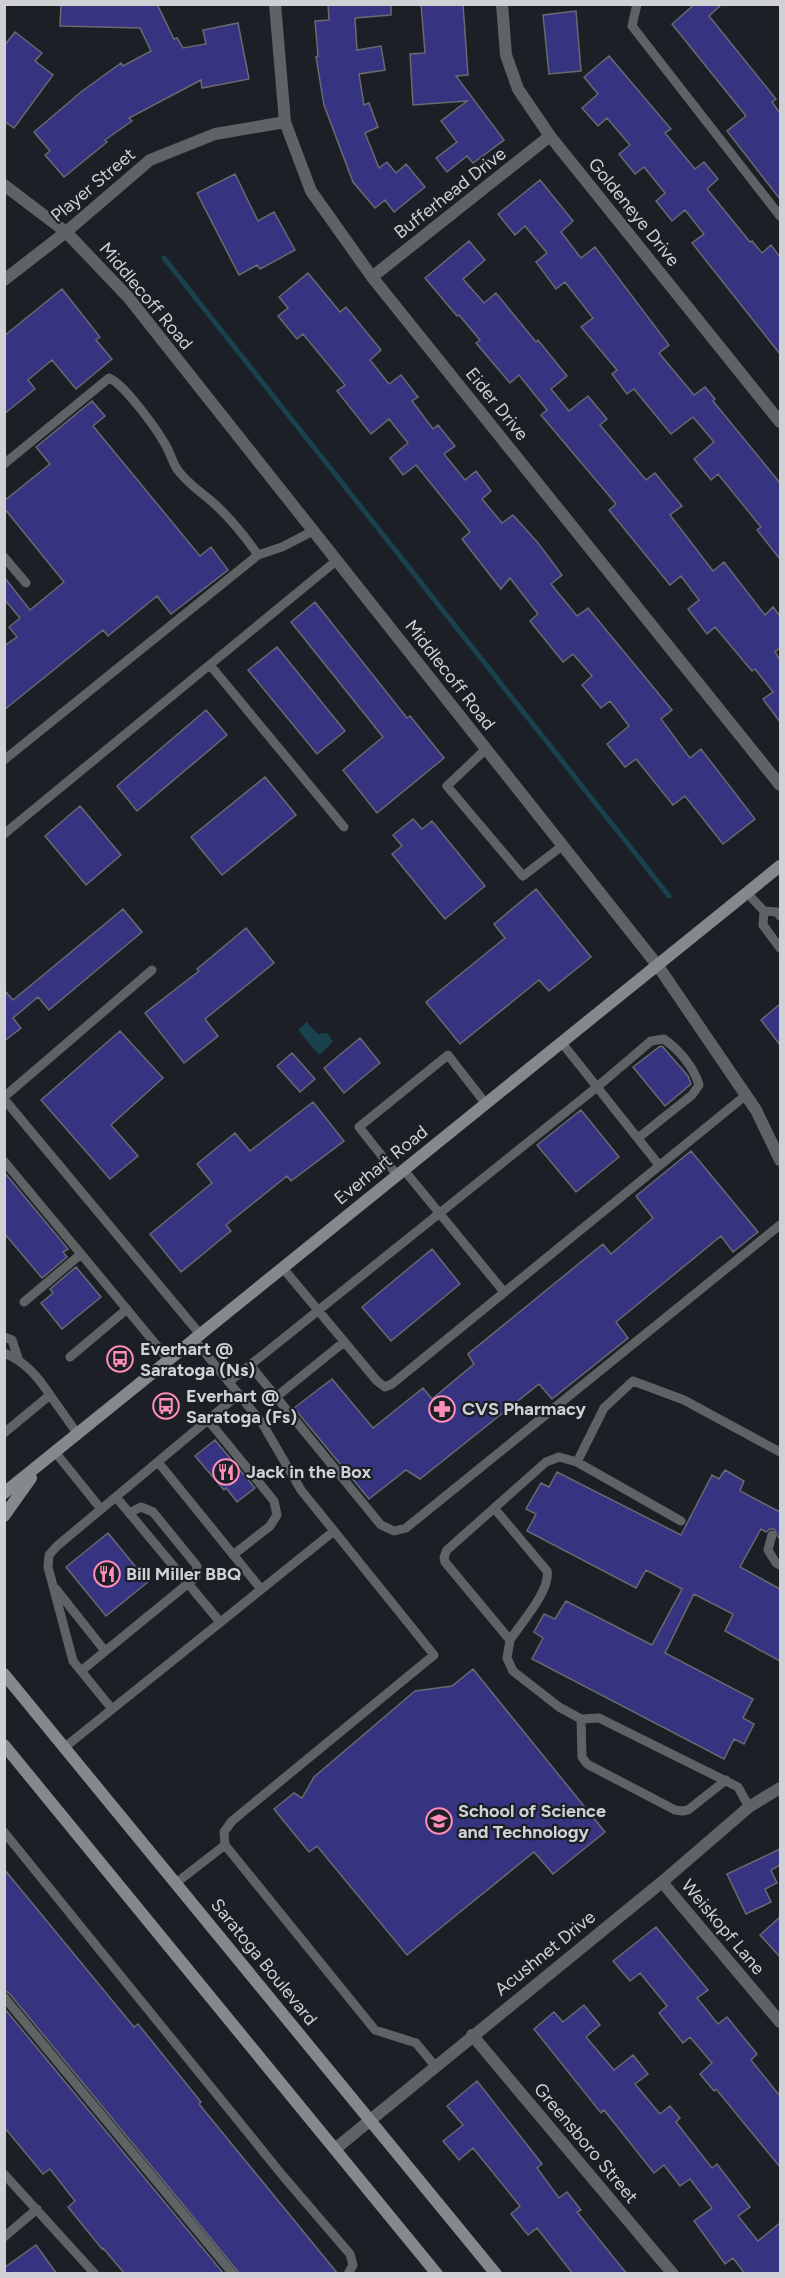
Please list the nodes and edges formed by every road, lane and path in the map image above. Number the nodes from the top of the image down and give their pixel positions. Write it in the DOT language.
graph roads {
  1 [pos="275,4"];
  2 [pos="502,4"];
  3 [pos="638,4"];
  4 [pos="285,122"];
  5 [pos="550,136"];
  6 [pos="4,185"];
  7 [pos="780,216"];
  8 [pos="66,232"];
  9 [pos="372,277"];
  10 [pos="4,280"];
  11 [pos="780,422"];
  12 [pos="4,464"];
  13 [pos="313,531"];
  14 [pos="258,555"];
  15 [pos="4,558"];
  16 [pos="336,561"];
  17 [pos="26,583"];
  18 [pos="210,665"];
  19 [pos="486,749"];
  20 [pos="4,760"];
  21 [pos="780,785"];
  22 [pos="344,827"];
  23 [pos="4,834"];
  24 [pos="562,846"];
  25 [pos="780,866"];
  26 [pos="747,893"];
  27 [pos="764,911"];
  28 [pos="780,916"];
  29 [pos="780,948"];
  30 [pos="657,966"];
  31 [pos="152,970"];
  32 [pos="562,1043"];
  33 [pos="597,1087"];
  34 [pos="746,1095"];
  35 [pos="4,1098"];
  36 [pos="486,1104"];
  37 [pos="638,1138"];
  38 [pos="780,1160"];
  39 [pos="4,1161"];
  40 [pos="659,1165"];
  41 [pos="400,1172"];
  42 [pos="439,1213"];
  43 [pos="780,1224"];
  44 [pos="81,1254"];
  45 [pos="282,1268"];
  46 [pos="504,1292"];
  47 [pos="24,1302"];
  48 [pos="127,1310"];
  49 [pos="317,1310"];
  50 [pos="196,1336"];
  51 [pos="4,1337"];
  52 [pos="344,1342"];
  53 [pos="4,1353"];
  54 [pos="70,1357"];
  55 [pos="18,1358"];
  56 [pos="168,1359"];
  57 [pos="249,1365"];
  58 [pos="229,1382"];
  59 [pos="239,1394"];
  60 [pos="50,1395"];
  61 [pos="276,1397"];
  62 [pos="208,1420"];
  63 [pos="4,1433"];
  64 [pos="77,1433"];
  65 [pos="780,1452"];
  66 [pos="50,1456"];
  67 [pos="158,1462"];
  68 [pos="577,1462"];
  69 [pos="4,1482"];
  70 [pos="4,1492"];
  71 [pos="116,1497"];
  72 [pos="494,1508"];
  73 [pos="101,1509"];
  74 [pos="129,1512"];
  75 [pos="4,1516"];
  76 [pos="681,1521"];
  77 [pos="334,1531"];
  78 [pos="772,1535"];
  79 [pos="233,1556"];
  80 [pos="780,1565"];
  81 [pos="189,1584"];
  82 [pos="53,1585"];
  83 [pos="261,1589"];
  84 [pos="220,1622"];
  85 [pos="510,1640"];
  86 [pos="105,1651"];
  87 [pos="81,1671"];
  88 [pos="4,1674"];
  89 [pos="112,1709"];
  90 [pos="581,1719"];
  91 [pos="4,1745"];
  92 [pos="64,1747"];
  93 [pos="726,1780"];
  94 [pos="780,1788"];
  95 [pos="749,1807"];
  96 [pos="4,1832"];
  97 [pos="225,1845"];
  98 [pos="662,1882"];
  99 [pos="176,1883"];
  100 [pos="4,1997"];
  101 [pos="780,2022"];
  102 [pos="472,2035"];
  103 [pos="435,2066"];
  104 [pos="371,2120"];
  105 [pos="335,2149"];
  106 [pos="4,2174"];
  107 [pos="37,2209"];
  108 [pos="4,2237"];
  109 [pos="95,2274"];
  110 [pos="233,2274"];
  111 [pos="348,2274"];
  112 [pos="437,2274"];
  113 [pos="496,2274"];
  114 [pos="673,2274"];
  1 -- 4 [label="street, Eider Drive"];
  2 -- 5 [label="street, Goldeneye Drive"];
  3 -- 7 [label="lane"];
  4 -- 8 [label="street, Player Street"];
  4 -- 9 [label="street, Eider Drive"];
  5 -- 9 [label="street, Bufferhead Drive"];
  5 -- 11 [label="street, Goldeneye Drive"];
  6 -- 8 [label="street, Middlecoff Road"];
  8 -- 10 [label="street, Player Street"];
  8 -- 13 [label="street, Middlecoff Road"];
  9 -- 21 [label="street, Eider Drive"];
  12 -- 14 [label="lane"];
  13 -- 14 [label="lane"];
  13 -- 16 [label="street, Middlecoff Road"];
  14 -- 20 [label="lane"];
  15 -- 17 [label="lane"];
  16 -- 18 [label="lane"];
  16 -- 19 [label="street, Middlecoff Road"];
  18 -- 22 [label="lane"];
  18 -- 23 [label="lane"];
  19 -- 24 [label="street, Middlecoff Road"];
  19 -- 24 [label="lane"];
  24 -- 30 [label="street, Middlecoff Road"];
  25 -- 26 [label="main road, Everhart Road"];
  26 -- 27 [label="lane"];
  26 -- 30 [label="main road, Everhart Road"];
  27 -- 28 [label="lane"];
  27 -- 29 [label="lane"];
  30 -- 32 [label="main road, Everhart Road"];
  30 -- 34 [label="street, Middlecoff Road"];
  31 -- 35 [label="lane"];
  32 -- 33 [label="lane"];
  32 -- 36 [label="main road, Everhart Road"];
  33 -- 37 [label="lane"];
  33 -- 37 [label="lane"];
  33 -- 42 [label="lane"];
  34 -- 38 [label="street, Middlecoff Road"];
  34 -- 40 [label="lane"];
  35 -- 50 [label="lane"];
  36 -- 41 [label="main road, Everhart Road"];
  36 -- 41 [label="lane"];
  37 -- 40 [label="lane"];
  39 -- 44 [label="lane"];
  40 -- 46 [label="lane"];
  41 -- 42 [label="lane"];
  41 -- 45 [label="main road, Everhart Road"];
  42 -- 46 [label="lane"];
  42 -- 49 [label="lane"];
  43 -- 61 [label="lane"];
  44 -- 47 [label="lane"];
  44 -- 48 [label="lane"];
  45 -- 49 [label="lane"];
  45 -- 50 [label="main road, Everhart Road"];
  46 -- 52 [label="lane"];
  48 -- 54 [label="lane"];
  48 -- 56 [label="lane"];
  49 -- 52 [label="lane"];
  49 -- 57 [label="lane"];
  50 -- 56 [label="main road, Everhart Road"];
  50 -- 58 [label="lane"];
  51 -- 55 [label="lane"];
  52 -- 61 [label="lane"];
  53 -- 55 [label="lane"];
  55 -- 60 [label="lane"];
  56 -- 64 [label="main road, Everhart Road"];
  57 -- 58 [label="lane"];
  57 -- 61 [label="lane"];
  58 -- 59 [label="lane"];
  59 -- 62 [label="lane"];
  59 -- 77 [label="lane"];
  60 -- 63 [label="lane"];
  60 -- 64 [label="lane"];
  62 -- 67 [label="lane"];
  62 -- 79 [label="lane"];
  64 -- 66 [label="main road, Everhart Road"];
  65 -- 68 [label="lane"];
  66 -- 69 [label="main road"];
  66 -- 70 [label="main road, Everhart Road"];
  66 -- 73 [label="lane"];
  66 -- 75 [label="main road"];
  67 -- 71 [label="lane"];
  67 -- 79 [label="lane"];
  68 -- 72 [label="lane"];
  68 -- 76 [label="lane"];
  71 -- 73 [label="lane"];
  71 -- 74 [label="lane"];
  72 -- 85 [label="lane"];
  72 -- 85 [label="lane"];
  73 -- 82 [label="lane"];
  74 -- 81 [label="lane"];
  74 -- 81 [label="lane"];
  77 -- 83 [label="lane"];
  77 -- 97 [label="lane"];
  78 -- 80 [label="lane"];
  79 -- 83 [label="lane"];
  81 -- 84 [label="lane"];
  81 -- 86 [label="lane"];
  82 -- 86 [label="lane"];
  82 -- 87 [label="lane"];
  83 -- 84 [label="lane"];
  84 -- 89 [label="lane"];
  85 -- 90 [label="lane"];
  86 -- 87 [label="lane"];
  87 -- 89 [label="lane"];
  88 -- 92 [label="main road, Saratoga Boulevard"];
  89 -- 92 [label="lane"];
  90 -- 93 [label="lane"];
  90 -- 93 [label="lane"];
  91 -- 105 [label="main road"];
  92 -- 99 [label="main road, Saratoga Boulevard"];
  93 -- 95 [label="lane"];
  94 -- 95 [label="street, Acushnet Drive"];
  95 -- 98 [label="street, Acushnet Drive"];
  96 -- 111 [label="lane"];
  97 -- 99 [label="lane"];
  97 -- 103 [label="lane"];
  98 -- 101 [label="street, Weiskopf Lane"];
  98 -- 102 [label="street, Acushnet Drive"];
  99 -- 104 [label="main road, Saratoga Boulevard"];
  100 -- 110 [label="lane"];
  102 -- 103 [label="street, Acushnet Drive"];
  102 -- 114 [label="street, Greensboro Street"];
  103 -- 104 [label="street, Acushnet Drive"];
  104 -- 105 [label="street, Acushnet Drive"];
  104 -- 113 [label="main road, Saratoga Boulevard"];
  105 -- 112 [label="main road"];
  106 -- 107 [label="lane"];
  107 -- 108 [label="lane"];
  107 -- 109 [label="lane"];
}
